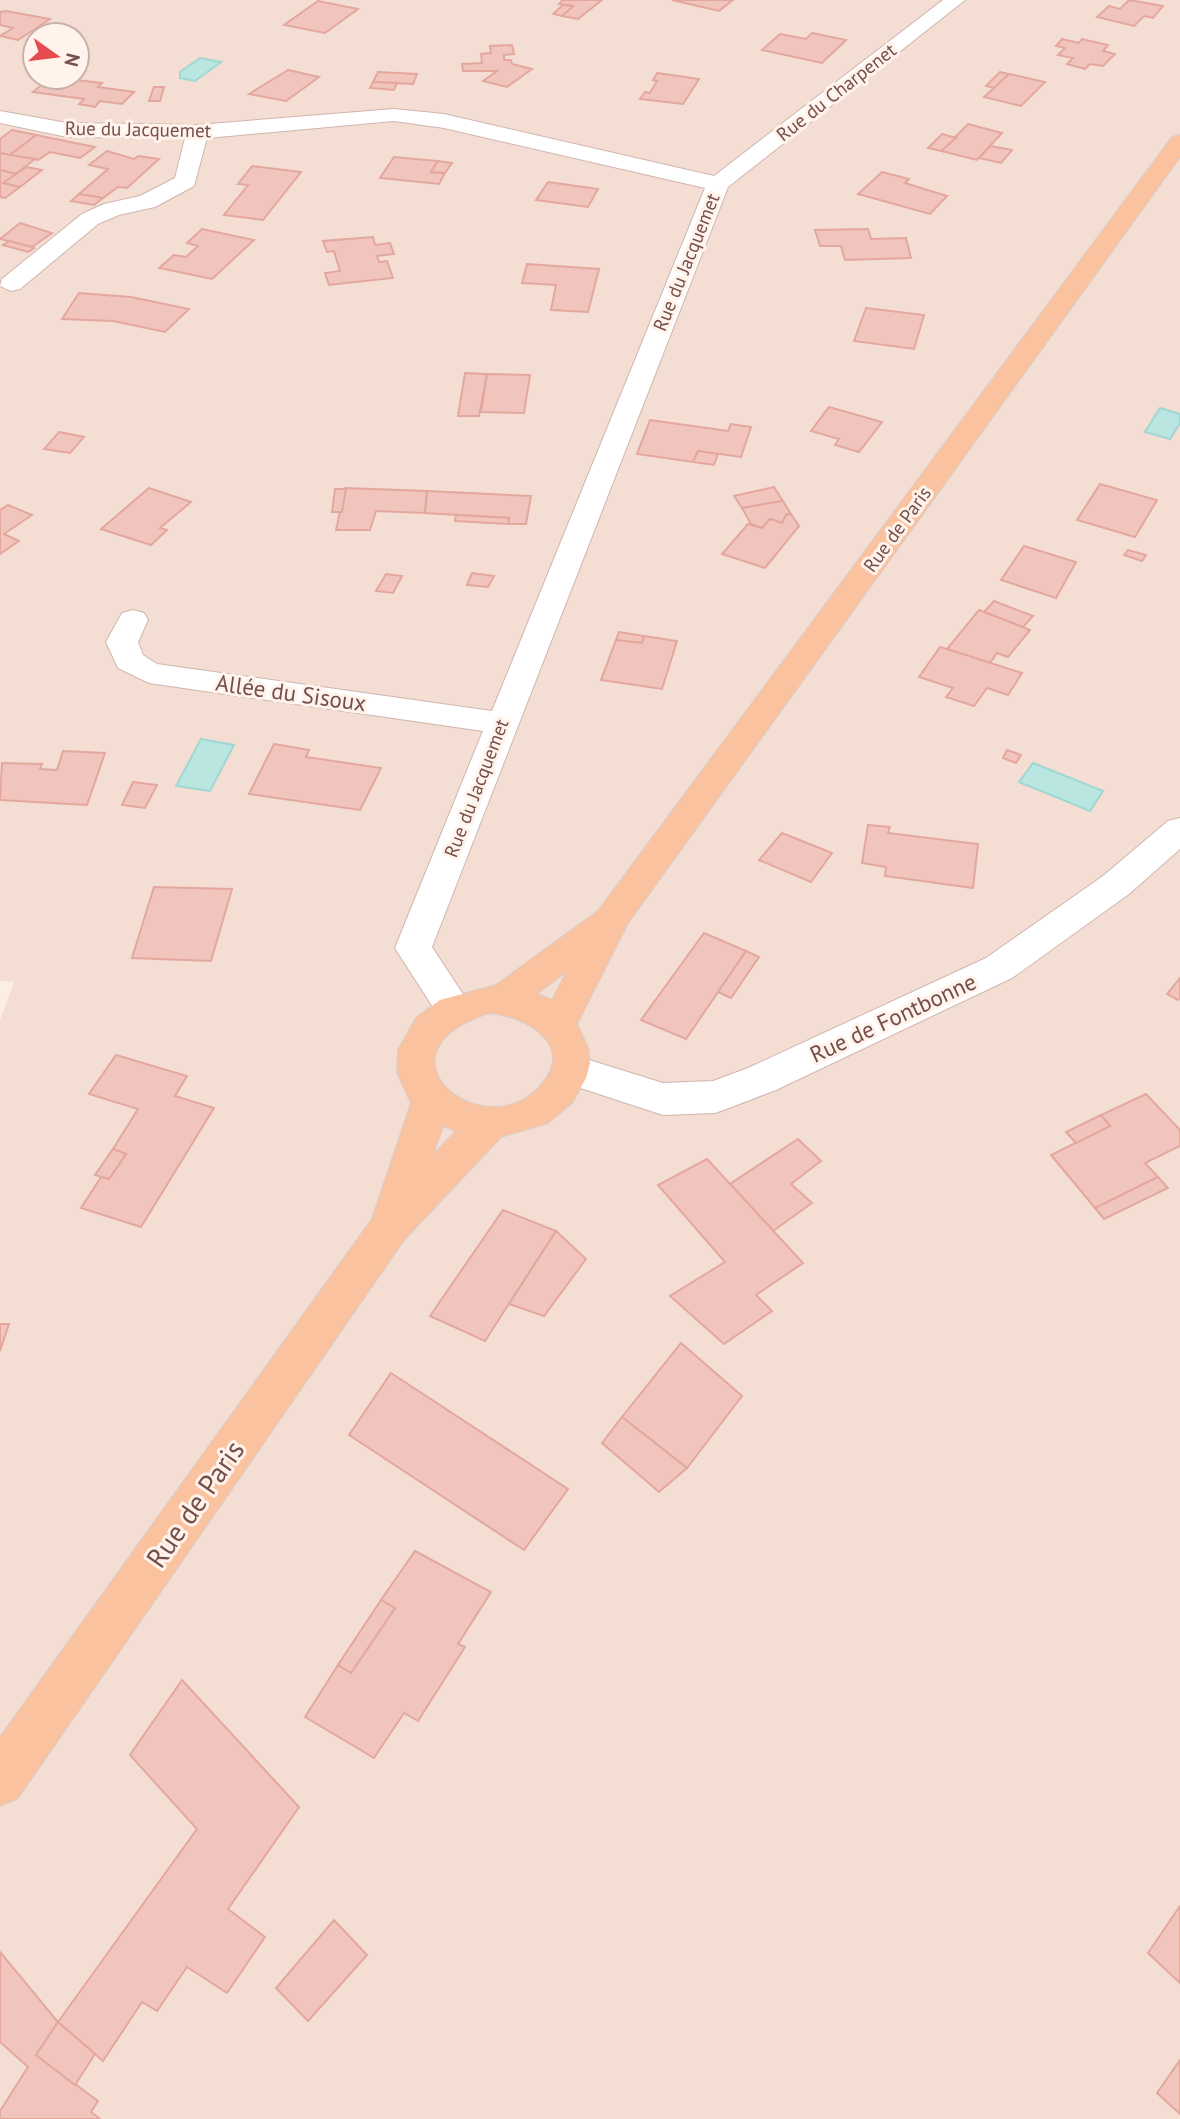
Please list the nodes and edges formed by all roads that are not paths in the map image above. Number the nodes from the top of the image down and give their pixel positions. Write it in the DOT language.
graph roads {
  1 [pos="955,0"];
  2 [pos="0,117"];
  3 [pos="197,132"];
  4 [pos="1180,142"];
  5 [pos="718,184"];
  6 [pos="11,284"];
  7 [pos="134,620"];
  8 [pos="501,723"];
  9 [pos="1180,830"];
  10 [pos="613,916"];
  11 [pos="505,999"];
  12 [pos="453,1008"];
  13 [pos="558,1025"];
  14 [pos="570,1069"];
  15 [pos="431,1101"];
  16 [pos="489,1123"];
  17 [pos="390,1228"];
  18 [pos="0,1780"];
  1 -- 5 [label="street, Rue du Charpenet"];
  2 -- 3 [label="street, Rue du Jacquemet"];
  3 -- 5 [label="street, Rue du Jacquemet"];
  3 -- 6 [label="street"];
  4 -- 10 [label="main road, Rue de Paris"];
  5 -- 8 [label="street, Rue du Jacquemet"];
  7 -- 8 [label="street, Allée du Sisoux"];
  8 -- 12 [label="street, Rue du Jacquemet"];
  9 -- 14 [label="street, Rue de Fontbonne"];
  10 -- 11 [label="main road, Rue de Paris"];
  10 -- 13 [label="main road, Rue de Paris"];
  11 -- 12 [label="main road"];
  11 -- 13 [label="main road"];
  12 -- 15 [label="main road"];
  13 -- 14 [label="main road"];
  14 -- 16 [label="main road"];
  15 -- 16 [label="main road"];
  15 -- 17 [label="main road, Rue de Paris"];
  16 -- 17 [label="main road, Rue de Paris"];
  17 -- 18 [label="main road, Rue de Paris"];
}
